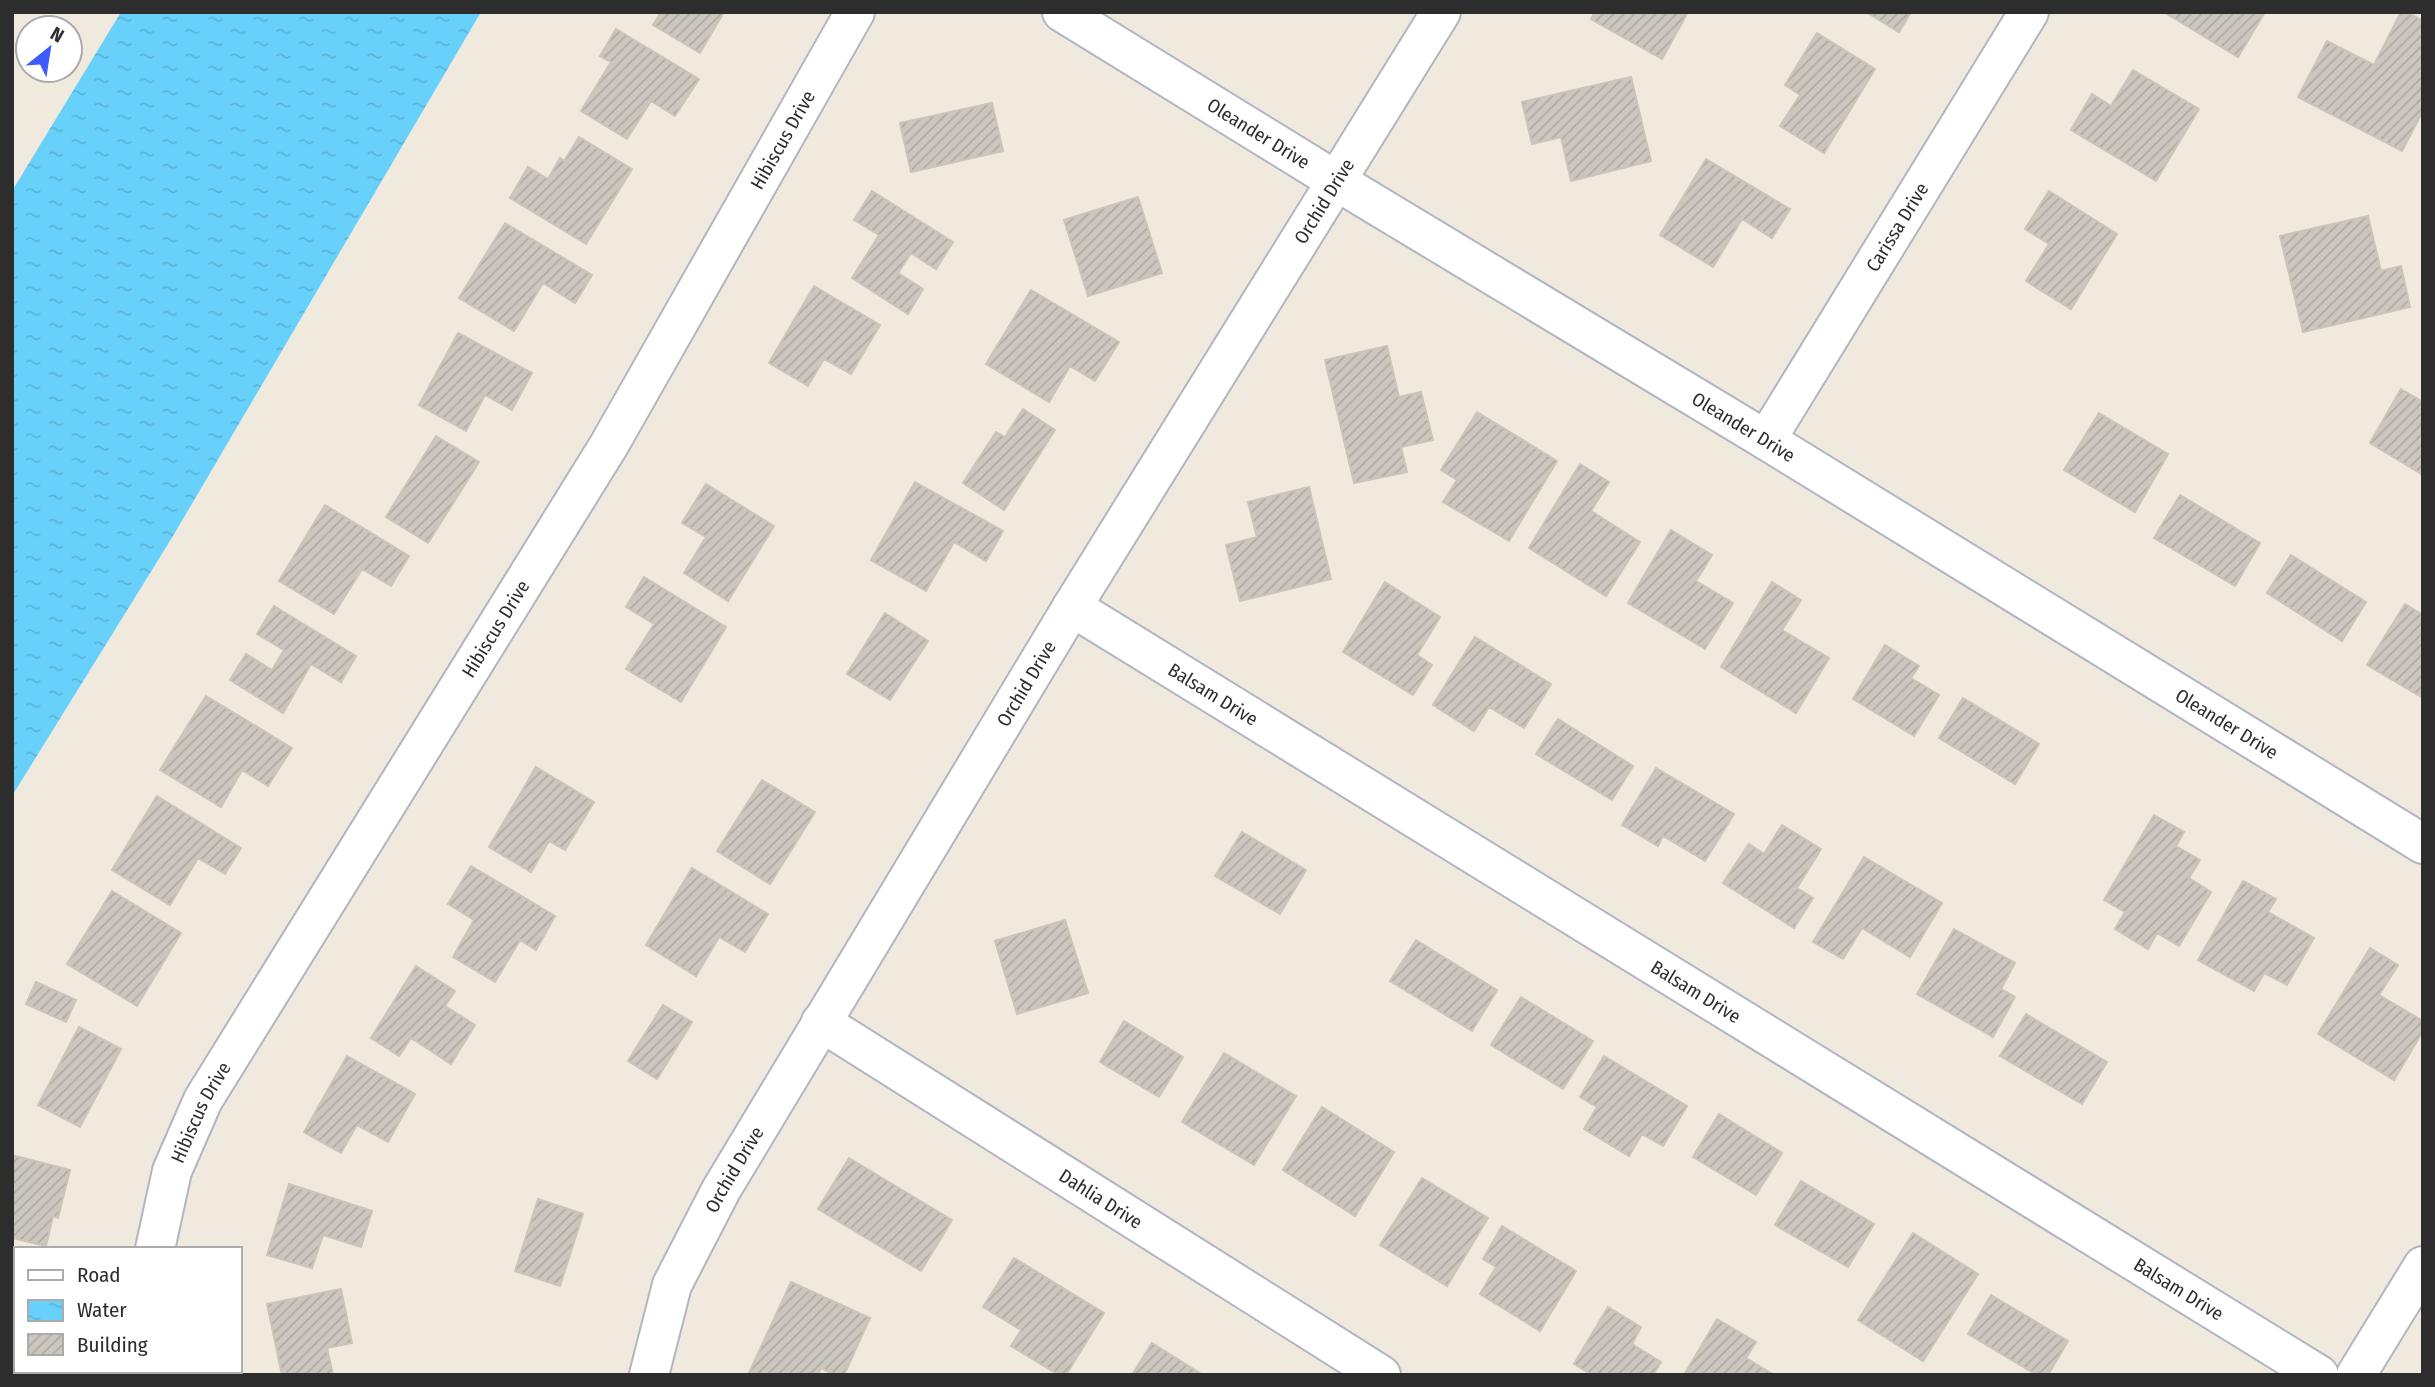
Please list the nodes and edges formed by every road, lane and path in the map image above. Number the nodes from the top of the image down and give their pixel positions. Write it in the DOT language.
graph roads {
  1 [pos="855,12"];
  2 [pos="1062,12"];
  3 [pos="1441,12"];
  4 [pos="2029,12"];
  5 [pos="1338,182"];
  6 [pos="1766,440"];
  7 [pos="1072,607"];
  8 [pos="2423,844"];
  9 [pos="821,1022"];
  10 [pos="155,1247"];
  11 [pos="2423,1266"];
  12 [pos="649,1375"];
  13 [pos="1381,1375"];
  14 [pos="2319,1375"];
  15 [pos="2356,1375"];
  1 -- 10 [label="street, Hibiscus Drive"];
  2 -- 5 [label="street, Oleander Drive"];
  3 -- 5 [label="street, Orchid Drive"];
  4 -- 6 [label="street, Carissa Drive"];
  5 -- 6 [label="street, Oleander Drive"];
  5 -- 7 [label="street, Orchid Drive"];
  6 -- 8 [label="street, Oleander Drive"];
  7 -- 9 [label="street, Orchid Drive"];
  7 -- 14 [label="street, Balsam Drive"];
  9 -- 12 [label="street, Orchid Drive"];
  9 -- 13 [label="street, Dahlia Drive"];
  11 -- 15 [label="street"];
}
